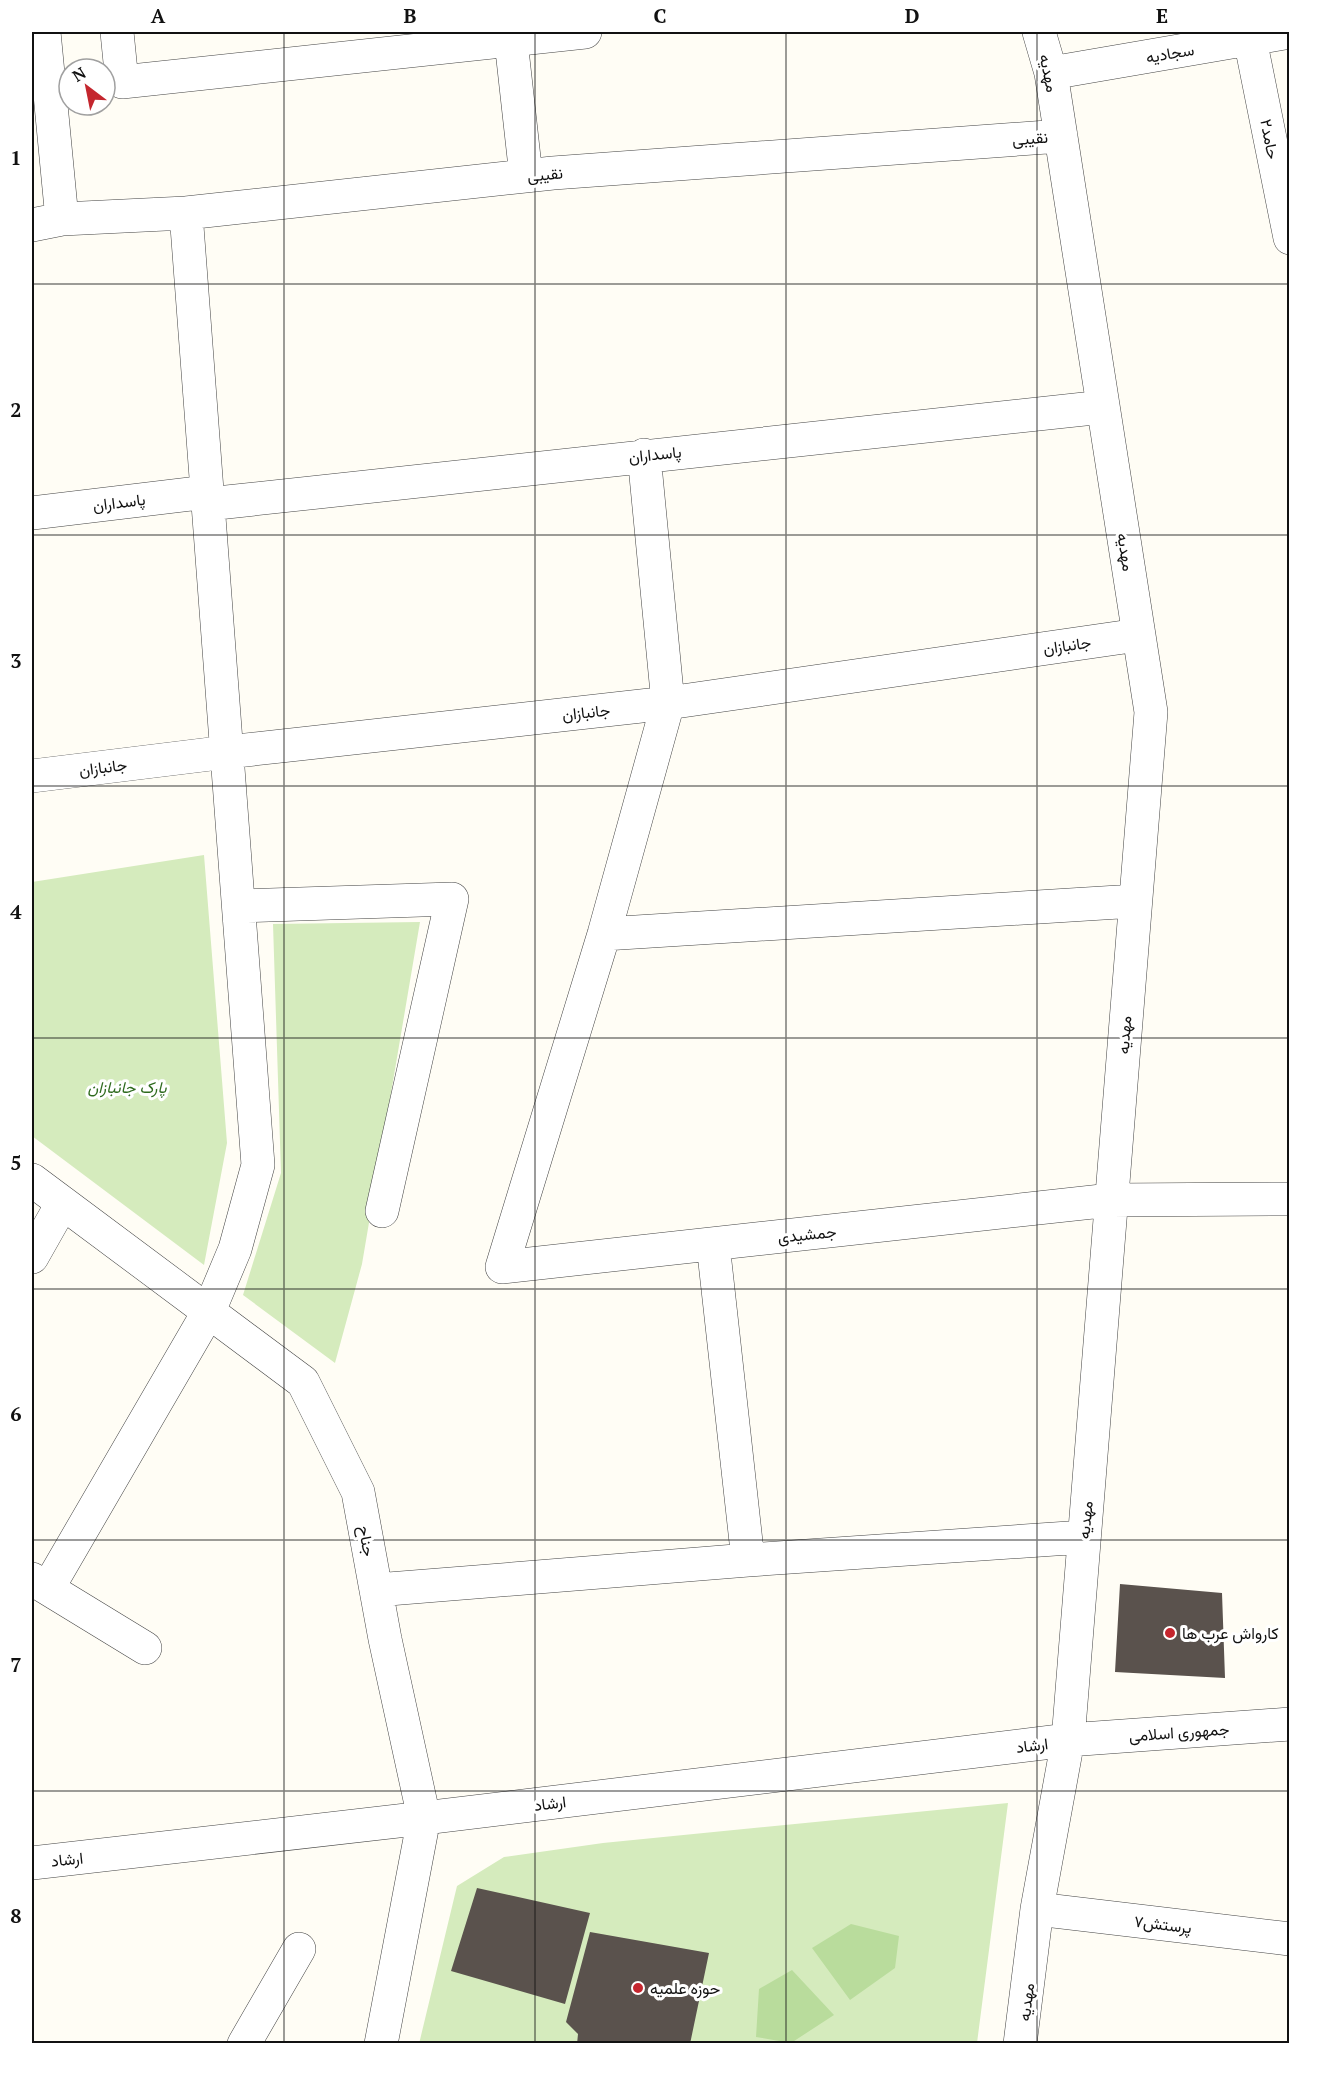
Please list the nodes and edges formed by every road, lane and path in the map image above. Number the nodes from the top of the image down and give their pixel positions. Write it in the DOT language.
graph roads {
  1 [pos="44,32"];
  2 [pos="117,32"];
  3 [pos="585,32"];
  4 [pos="1040,32"];
  5 [pos="1290,32"];
  6 [pos="510,36"];
  7 [pos="1250,39"];
  8 [pos="1051,73"];
  9 [pos="1061,136"];
  10 [pos="526,176"];
  11 [pos="186,213"];
  12 [pos="47,222"];
  13 [pos="1290,238"];
  14 [pos="1103,407"];
  15 [pos="644,455"];
  16 [pos="208,498"];
  17 [pos="32,513"];
  18 [pos="1138,635"];
  19 [pos="668,703"];
  20 [pos="227,752"];
  21 [pos="32,776"];
  22 [pos="1135,901"];
  23 [pos="239,906"];
  24 [pos="604,934"];
  25 [pos="32,1180"];
  26 [pos="1290,1199"];
  27 [pos="1112,1200"];
  28 [pos="62,1204"];
  29 [pos="382,1211"];
  30 [pos="713,1244"];
  31 [pos="32,1257"];
  32 [pos="209,1311"];
  33 [pos="1084,1537"];
  34 [pos="748,1560"];
  35 [pos="40,1583"];
  36 [pos="376,1590"];
  37 [pos="145,1648"];
  38 [pos="1290,1724"];
  39 [pos="1068,1740"];
  40 [pos="424,1818"];
  41 [pos="32,1863"];
  42 [pos="1037,1909"];
  43 [pos="1290,1939"];
  44 [pos="299,1949"];
  45 [pos="244,2043"];
  46 [pos="381,2043"];
  47 [pos="1020,2043"];
  1 -- 12 [label="street"];
  2 -- 6 [label="street"];
  3 -- 6 [label="street"];
  4 -- 8 [label="street, مهدیه"];
  5 -- 7 [label="street, سجادیه"];
  6 -- 10 [label="street"];
  7 -- 8 [label="street, سجادیه"];
  7 -- 13 [label="street, حامد۲"];
  8 -- 9 [label="street, مهدیه"];
  9 -- 10 [label="street, نقیبی"];
  9 -- 14 [label="street, مهدیه"];
  10 -- 11 [label="street, نقیبی"];
  11 -- 12 [label="street, نقیبی"];
  11 -- 16 [label="street"];
  14 -- 15 [label="street, پاسداران"];
  14 -- 18 [label="street, مهدیه"];
  15 -- 16 [label="street, پاسداران"];
  15 -- 19 [label="street"];
  16 -- 17 [label="street, پاسداران"];
  16 -- 20 [label="street"];
  18 -- 19 [label="street, جانبازان"];
  18 -- 22 [label="street, مهدیه"];
  19 -- 20 [label="street, جانبازان"];
  19 -- 24 [label="street"];
  20 -- 21 [label="street, جانبازان"];
  20 -- 23 [label="street"];
  22 -- 24 [label="street"];
  22 -- 27 [label="street, مهدیه"];
  23 -- 29 [label="street"];
  23 -- 32 [label="street"];
  24 -- 30 [label="street, جمشیدی"];
  25 -- 28 [label="street, جناح"];
  26 -- 27 [label="street, جمشیدی"];
  27 -- 30 [label="street, جمشیدی"];
  27 -- 33 [label="street, مهدیه"];
  28 -- 31 [label="street"];
  28 -- 32 [label="street, جناح"];
  30 -- 34 [label="street"];
  32 -- 35 [label="street"];
  32 -- 36 [label="street, جناح"];
  33 -- 34 [label="street"];
  33 -- 39 [label="street, مهدیه"];
  34 -- 36 [label="street"];
  35 -- 37 [label="street"];
  36 -- 40 [label="street, جناح"];
  38 -- 39 [label="street, جمهوری اسلامی"];
  39 -- 40 [label="street, ارشاد"];
  39 -- 42 [label="street, مهدیه"];
  40 -- 41 [label="street, ارشاد"];
  40 -- 46 [label="street, جناح"];
  42 -- 43 [label="street, پرستش۷"];
  42 -- 47 [label="street, مهدیه"];
  44 -- 45 [label="street"];
}
